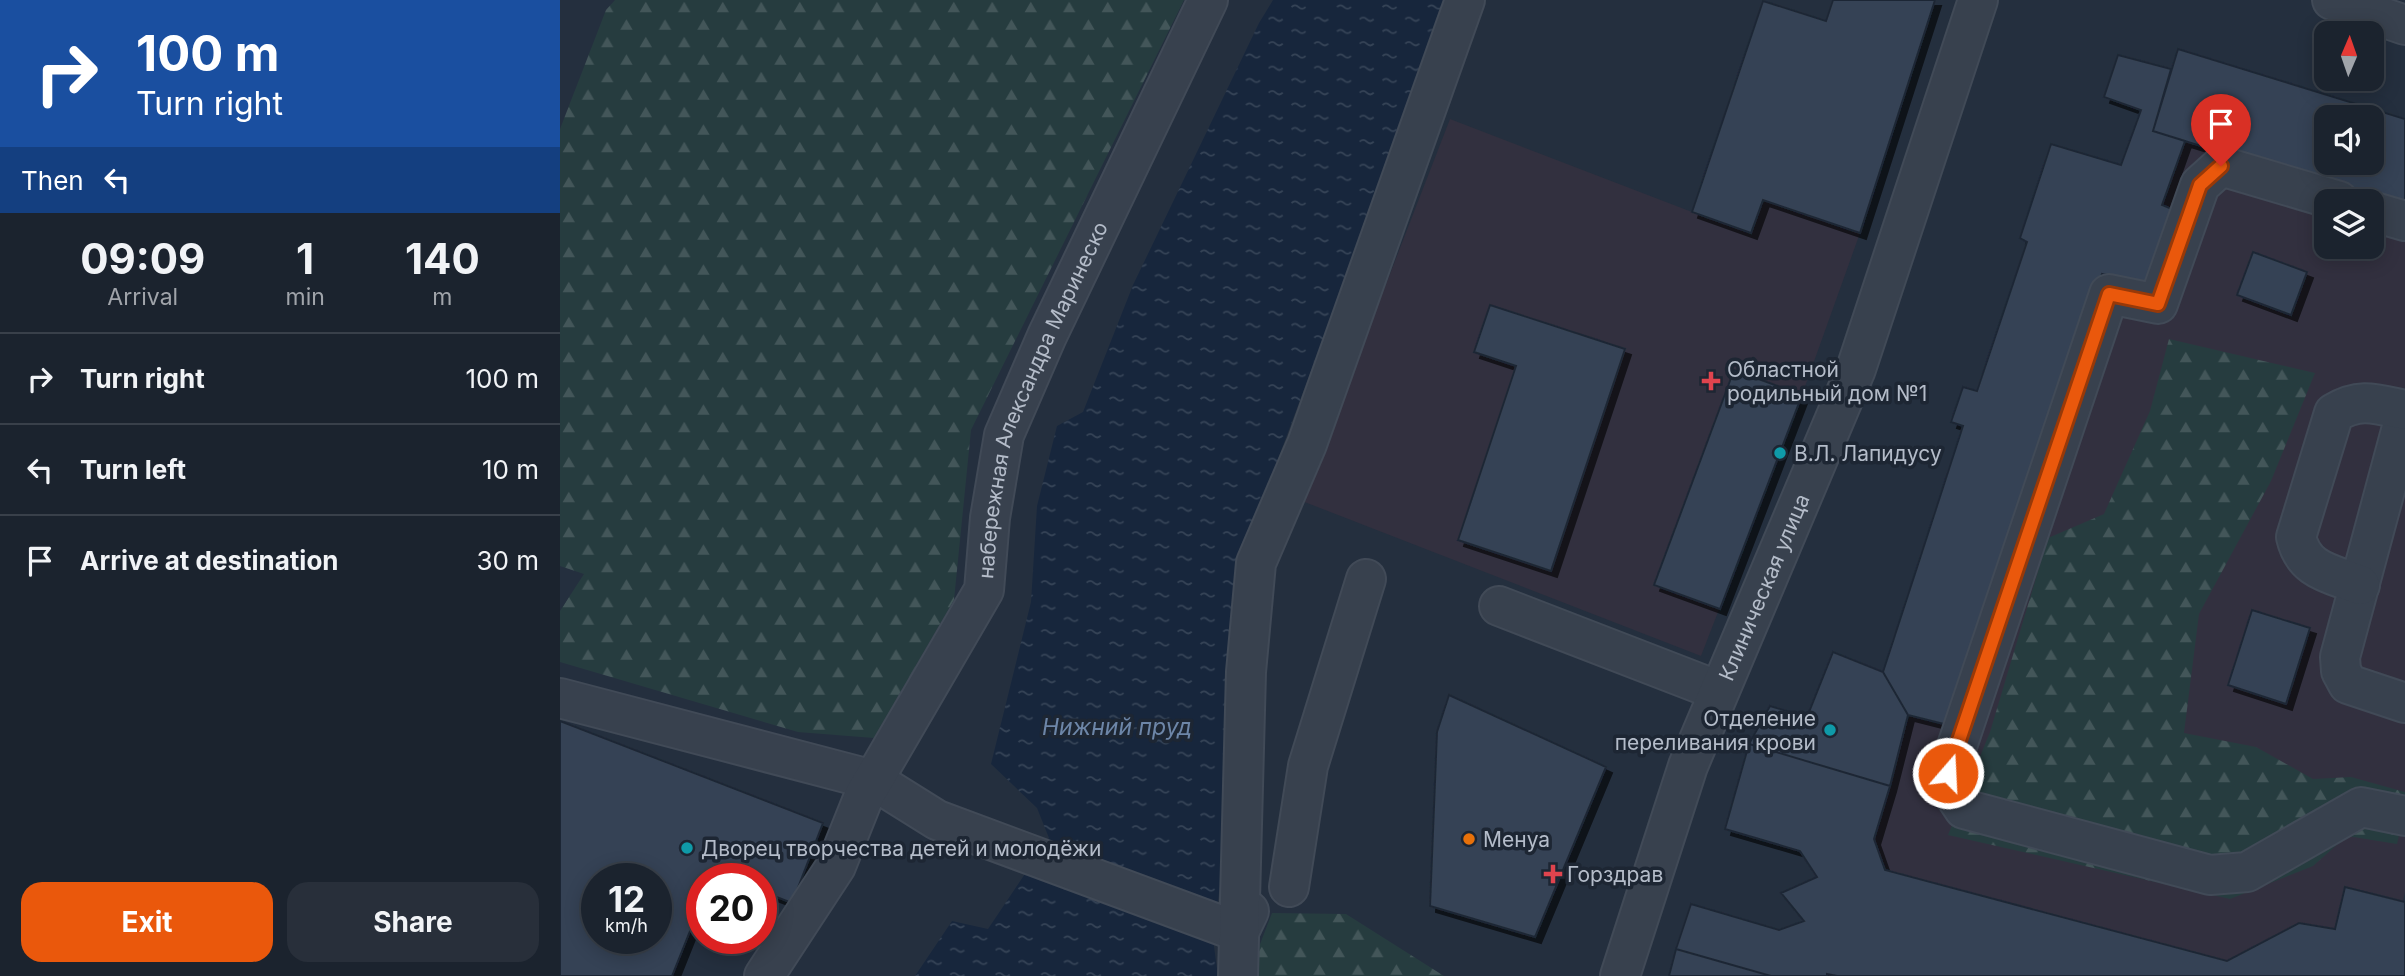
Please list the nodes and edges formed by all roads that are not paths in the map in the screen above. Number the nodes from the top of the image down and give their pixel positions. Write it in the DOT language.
graph roads {
  1 [pos="1208,0"];
  2 [pos="1465,0"];
  3 [pos="1978,0"];
  4 [pos="2332,0"];
  5 [pos="2405,25"];
  6 [pos="2314,194"];
  7 [pos="2384,215"];
  8 [pos="2405,221"];
  9 [pos="2405,410"];
  10 [pos="2405,416"];
  11 [pos="1366,579"];
  12 [pos="2360,585"];
  13 [pos="1499,606"];
  14 [pos="1719,691"];
  15 [pos="560,698"];
  16 [pos="2405,703"];
  17 [pos="873,780"];
  18 [pos="2405,816"];
  19 [pos="1239,932"];
  20 [pos="764,976"];
  21 [pos="1238,976"];
  22 [pos="1620,976"];
  1 -- 17 [label="street, набережная Александра Маринеско"];
  2 -- 19 [label="street"];
  3 -- 14 [label="street, Клиническая улица"];
  4 -- 5 [label="street"];
  6 -- 18 [label="street"];
  7 -- 8 [label="street"];
  9 -- 12 [label="street"];
  10 -- 12 [label="street"];
  11 -- 19 [label="street"];
  12 -- 16 [label="street"];
  13 -- 14 [label="street"];
  14 -- 22 [label="street, Клиническая улица"];
  15 -- 17 [label="street"];
  17 -- 19 [label="street"];
  17 -- 20 [label="street, набережная Александра Маринеско"];
  19 -- 21 [label="street"];
}
